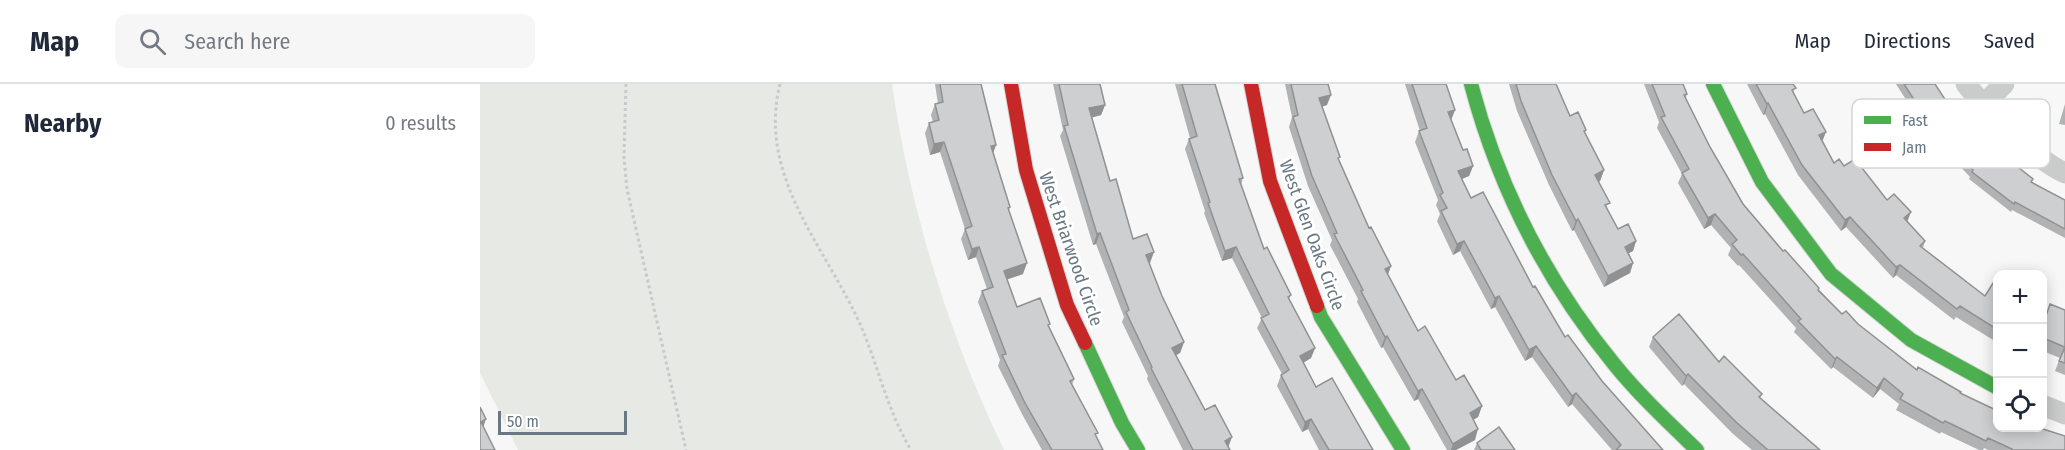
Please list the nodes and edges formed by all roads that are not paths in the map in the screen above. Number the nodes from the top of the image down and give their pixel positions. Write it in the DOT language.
graph roads {
  1 [pos="1011,84"];
  2 [pos="1251,84"];
  3 [pos="1471,84"];
  4 [pos="1713,84"];
  5 [pos="1966,84"];
  6 [pos="2004,84"];
  7 [pos="1977,99"];
  8 [pos="1988,99"];
  9 [pos="2050,165"];
  10 [pos="2065,173"];
  11 [pos="1993,385"];
  12 [pos="2047,407"];
  13 [pos="2065,414"];
  14 [pos="1138,450"];
  15 [pos="1403,450"];
  16 [pos="1697,450"];
  1 -- 14 [label="street, West Briarwood Circle"];
  2 -- 15 [label="street, West Glen Oaks Circle"];
  3 -- 16 [label="street"];
  4 -- 11 [label="street"];
  5 -- 7 [label="street"];
  6 -- 8 [label="street"];
  9 -- 10 [label="street"];
  12 -- 13 [label="street"];
}
